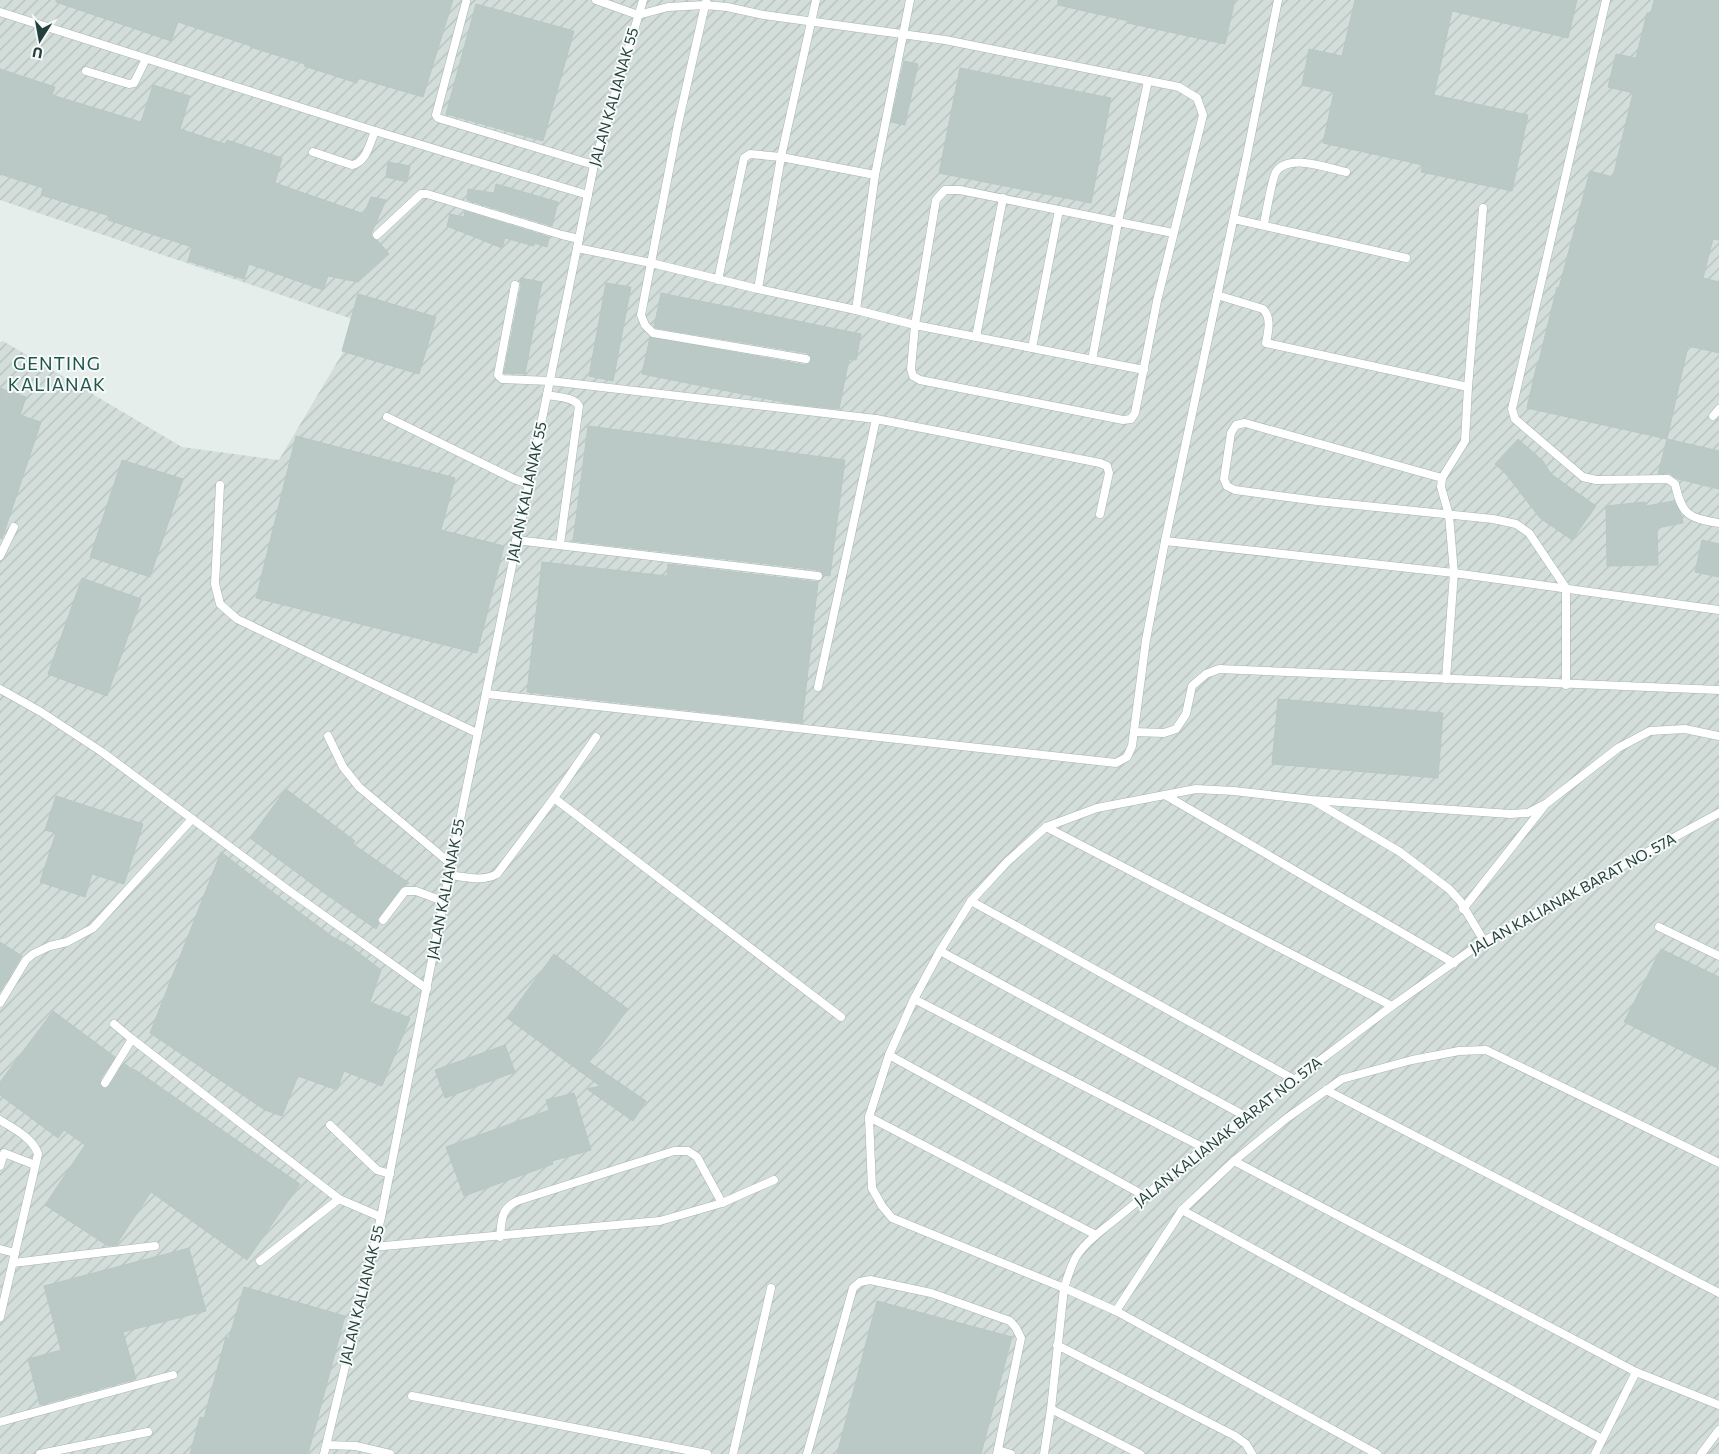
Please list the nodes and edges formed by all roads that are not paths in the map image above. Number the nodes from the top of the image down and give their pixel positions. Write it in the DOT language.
graph roads {
  1 [pos="596,0"];
  2 [pos="643,0"];
  3 [pos="816,0"];
  4 [pos="910,0"];
  5 [pos="1278,0"];
  6 [pos="1606,0"];
  7 [pos="466,2"];
  8 [pos="706,2"];
  9 [pos="0,12"];
  10 [pos="638,14"];
  11 [pos="810,22"];
  12 [pos="904,34"];
  13 [pos="146,59"];
  14 [pos="86,71"];
  15 [pos="1148,81"];
  16 [pos="375,131"];
  17 [pos="313,152"];
  18 [pos="781,157"];
  19 [pos="594,165"];
  20 [pos="1346,172"];
  21 [pos="875,175"];
  22 [pos="588,195"];
  23 [pos="1002,198"];
  24 [pos="1484,208"];
  25 [pos="1059,210"];
  26 [pos="1234,218"];
  27 [pos="1118,222"];
  28 [pos="1264,224"];
  29 [pos="1172,233"];
  30 [pos="377,235"];
  31 [pos="579,239"];
  32 [pos="577,248"];
  33 [pos="1406,258"];
  34 [pos="651,263"];
  35 [pos="718,280"];
  36 [pos="516,285"];
  37 [pos="758,289"];
  38 [pos="1218,295"];
  39 [pos="856,310"];
  40 [pos="914,325"];
  41 [pos="976,337"];
  42 [pos="1032,348"];
  43 [pos="806,359"];
  44 [pos="1092,360"];
  45 [pos="1144,370"];
  46 [pos="550,380"];
  47 [pos="1468,387"];
  48 [pos="547,395"];
  49 [pos="1719,409"];
  50 [pos="1713,416"];
  51 [pos="387,417"];
  52 [pos="876,419"];
  53 [pos="1442,478"];
  54 [pos="528,484"];
  55 [pos="220,485"];
  56 [pos="1100,514"];
  57 [pos="1449,514"];
  58 [pos="1719,523"];
  59 [pos="14,527"];
  60 [pos="516,540"];
  61 [pos="1165,541"];
  62 [pos="560,544"];
  63 [pos="0,556"];
  64 [pos="1454,573"];
  65 [pos="818,576"];
  66 [pos="1566,588"];
  67 [pos="1719,610"];
  68 [pos="1446,679"];
  69 [pos="1566,684"];
  70 [pos="818,687"];
  71 [pos="0,689"];
  72 [pos="1719,690"];
  73 [pos="487,694"];
  74 [pos="1134,732"];
  75 [pos="477,733"];
  76 [pos="328,736"];
  77 [pos="1719,736"];
  78 [pos="596,737"];
  79 [pos="1165,795"];
  80 [pos="554,798"];
  81 [pos="1312,800"];
  82 [pos="1547,804"];
  83 [pos="1719,813"];
  84 [pos="192,819"];
  85 [pos="1046,827"];
  86 [pos="451,864"];
  87 [pos="449,875"];
  88 [pos="443,901"];
  89 [pos="971,901"];
  90 [pos="1464,910"];
  91 [pos="383,920"];
  92 [pos="1659,927"];
  93 [pos="1484,941"];
  94 [pos="940,951"];
  95 [pos="1719,956"];
  96 [pos="1454,962"];
  97 [pos="427,989"];
  98 [pos="914,999"];
  99 [pos="0,1003"];
  100 [pos="1392,1006"];
  101 [pos="841,1017"];
  102 [pos="114,1024"];
  103 [pos="132,1039"];
  104 [pos="889,1055"];
  105 [pos="1295,1080"];
  106 [pos="105,1083"];
  107 [pos="1326,1090"];
  108 [pos="870,1117"];
  109 [pos="1247,1117"];
  110 [pos="0,1120"];
  111 [pos="330,1125"];
  112 [pos="1204,1148"];
  113 [pos="2,1151"];
  114 [pos="1234,1162"];
  115 [pos="1719,1163"];
  116 [pos="35,1165"];
  117 [pos="0,1166"];
  118 [pos="390,1174"];
  119 [pos="774,1180"];
  120 [pos="1145,1196"];
  121 [pos="338,1200"];
  122 [pos="722,1202"];
  123 [pos="1182,1210"];
  124 [pos="381,1216"];
  125 [pos="1096,1235"];
  126 [pos="500,1237"];
  127 [pos="155,1246"];
  128 [pos="374,1247"];
  129 [pos="0,1249"];
  130 [pos="15,1253"];
  131 [pos="260,1261"];
  132 [pos="13,1263"];
  133 [pos="4,1285"];
  134 [pos="771,1288"];
  135 [pos="1064,1288"];
  136 [pos="1719,1293"];
  137 [pos="1116,1310"];
  138 [pos="0,1317"];
  139 [pos="1058,1345"];
  140 [pos="1636,1372"];
  141 [pos="174,1375"];
  142 [pos="412,1396"];
  143 [pos="1719,1405"];
  144 [pos="1051,1409"];
  145 [pos="0,1422"];
  146 [pos="1719,1430"];
  147 [pos="148,1432"];
  148 [pos="1602,1438"];
  149 [pos="326,1445"];
  150 [pos="355,1450"];
  151 [pos="998,1452"];
  152 [pos="40,1454"];
  153 [pos="324,1454"];
  154 [pos="390,1454"];
  155 [pos="707,1454"];
  156 [pos="733,1454"];
  157 [pos="807,1454"];
  158 [pos="1011,1454"];
  159 [pos="1044,1454"];
  160 [pos="1140,1454"];
  161 [pos="1252,1454"];
  162 [pos="1377,1454"];
  163 [pos="1594,1454"];
  164 [pos="1701,1454"];
  1 -- 10 [label="lane"];
  2 -- 10 [label="lane, JALAN KALIANAK 55"];
  3 -- 11 [label="lane"];
  4 -- 12 [label="lane"];
  5 -- 26 [label="lane"];
  6 -- 58 [label="lane"];
  7 -- 19 [label="lane"];
  8 -- 10 [label="lane"];
  8 -- 11 [label="lane"];
  8 -- 34 [label="lane"];
  9 -- 13 [label="lane"];
  10 -- 19 [label="lane, JALAN KALIANAK 55"];
  11 -- 12 [label="lane"];
  11 -- 18 [label="lane"];
  12 -- 15 [label="lane"];
  12 -- 21 [label="lane"];
  13 -- 14 [label="lane"];
  13 -- 16 [label="lane"];
  15 -- 27 [label="lane"];
  15 -- 29 [label="lane"];
  16 -- 17 [label="lane"];
  16 -- 22 [label="lane"];
  18 -- 21 [label="lane"];
  18 -- 35 [label="lane"];
  18 -- 37 [label="lane"];
  19 -- 22 [label="lane, JALAN KALIANAK 55"];
  20 -- 28 [label="lane"];
  21 -- 39 [label="lane"];
  22 -- 31 [label="lane, JALAN KALIANAK 55"];
  23 -- 25 [label="lane"];
  23 -- 40 [label="lane"];
  23 -- 41 [label="lane"];
  24 -- 47 [label="lane"];
  25 -- 27 [label="lane"];
  25 -- 42 [label="lane"];
  26 -- 28 [label="lane"];
  26 -- 38 [label="lane"];
  27 -- 29 [label="lane"];
  27 -- 44 [label="lane"];
  28 -- 33 [label="lane"];
  29 -- 45 [label="lane"];
  30 -- 31 [label="lane"];
  31 -- 32 [label="lane, JALAN KALIANAK 55"];
  32 -- 34 [label="lane"];
  32 -- 46 [label="lane, JALAN KALIANAK 55"];
  34 -- 35 [label="lane"];
  34 -- 43 [label="lane"];
  35 -- 37 [label="lane"];
  36 -- 46 [label="lane"];
  37 -- 39 [label="lane"];
  38 -- 47 [label="lane"];
  38 -- 61 [label="lane"];
  39 -- 40 [label="lane"];
  40 -- 41 [label="lane"];
  40 -- 45 [label="lane"];
  41 -- 42 [label="lane"];
  42 -- 44 [label="lane"];
  44 -- 45 [label="lane"];
  46 -- 48 [label="lane, JALAN KALIANAK 55"];
  46 -- 52 [label="lane"];
  47 -- 53 [label="lane"];
  48 -- 54 [label="lane, JALAN KALIANAK 55"];
  48 -- 62 [label="lane"];
  49 -- 50 [label="lane"];
  51 -- 54 [label="lane"];
  52 -- 56 [label="lane"];
  52 -- 70 [label="lane"];
  53 -- 57 [label="lane"];
  53 -- 57 [label="lane"];
  54 -- 60 [label="lane, JALAN KALIANAK 55"];
  55 -- 75 [label="lane"];
  57 -- 64 [label="lane"];
  57 -- 66 [label="lane"];
  59 -- 63 [label="lane"];
  60 -- 62 [label="lane"];
  60 -- 73 [label="lane, JALAN KALIANAK 55"];
  61 -- 64 [label="lane"];
  61 -- 74 [label="lane"];
  62 -- 65 [label="lane"];
  64 -- 66 [label="lane"];
  64 -- 68 [label="lane"];
  66 -- 67 [label="lane"];
  66 -- 69 [label="lane"];
  68 -- 69 [label="lane"];
  68 -- 74 [label="lane"];
  69 -- 72 [label="lane"];
  71 -- 84 [label="lane"];
  73 -- 74 [label="lane"];
  73 -- 75 [label="lane, JALAN KALIANAK 55"];
  75 -- 86 [label="lane, JALAN KALIANAK 55"];
  76 -- 86 [label="lane"];
  77 -- 82 [label="lane"];
  78 -- 80 [label="lane"];
  79 -- 81 [label="lane"];
  79 -- 85 [label="lane"];
  79 -- 96 [label="lane"];
  80 -- 87 [label="lane"];
  80 -- 101 [label="lane"];
  81 -- 82 [label="lane"];
  81 -- 90 [label="lane"];
  82 -- 90 [label="lane"];
  83 -- 93 [label="lane, JALAN KALIANAK BARAT NO. 57A"];
  84 -- 97 [label="lane"];
  84 -- 99 [label="lane"];
  85 -- 89 [label="lane"];
  85 -- 100 [label="lane"];
  86 -- 87 [label="lane, JALAN KALIANAK 55"];
  87 -- 88 [label="lane, JALAN KALIANAK 55"];
  88 -- 91 [label="lane"];
  88 -- 97 [label="lane, JALAN KALIANAK 55"];
  89 -- 94 [label="lane"];
  89 -- 105 [label="lane"];
  90 -- 93 [label="lane"];
  92 -- 95 [label="lane"];
  93 -- 96 [label="lane, JALAN KALIANAK BARAT NO. 57A"];
  94 -- 98 [label="lane"];
  94 -- 109 [label="lane"];
  96 -- 100 [label="lane, JALAN KALIANAK BARAT NO. 57A"];
  97 -- 118 [label="lane, JALAN KALIANAK 55"];
  98 -- 104 [label="lane"];
  98 -- 112 [label="lane"];
  100 -- 105 [label="lane, JALAN KALIANAK BARAT NO. 57A"];
  102 -- 103 [label="lane"];
  103 -- 106 [label="lane"];
  103 -- 121 [label="lane"];
  104 -- 108 [label="lane"];
  104 -- 120 [label="lane"];
  105 -- 109 [label="lane, JALAN KALIANAK BARAT NO. 57A"];
  107 -- 114 [label="lane, JALAN KALIANAK BARAT NO. 57A"];
  107 -- 115 [label="lane, JALAN KALIANAK BARAT NO. 57A"];
  107 -- 136 [label="lane"];
  108 -- 125 [label="lane"];
  108 -- 135 [label="lane"];
  109 -- 112 [label="lane, JALAN KALIANAK BARAT NO. 57A"];
  110 -- 116 [label="lane"];
  111 -- 118 [label="lane"];
  112 -- 120 [label="lane, JALAN KALIANAK BARAT NO. 57A"];
  113 -- 116 [label="lane"];
  113 -- 117 [label="lane"];
  114 -- 123 [label="lane, JALAN KALIANAK BARAT NO. 57A"];
  114 -- 140 [label="lane"];
  116 -- 130 [label="lane"];
  118 -- 124 [label="lane, JALAN KALIANAK 55"];
  119 -- 122 [label="lane"];
  120 -- 125 [label="lane, JALAN KALIANAK BARAT NO. 57A"];
  121 -- 124 [label="lane"];
  121 -- 131 [label="lane"];
  122 -- 126 [label="lane"];
  122 -- 126 [label="lane"];
  123 -- 137 [label="lane, JALAN KALIANAK BARAT NO. 57A"];
  123 -- 148 [label="lane"];
  124 -- 128 [label="lane, JALAN KALIANAK 55"];
  125 -- 135 [label="lane, JALAN KALIANAK BARAT NO. 57A"];
  126 -- 128 [label="lane"];
  127 -- 132 [label="lane"];
  128 -- 149 [label="lane, JALAN KALIANAK 55"];
  129 -- 130 [label="lane"];
  130 -- 132 [label="lane"];
  132 -- 133 [label="lane"];
  133 -- 138 [label="lane"];
  134 -- 156 [label="lane"];
  135 -- 137 [label="lane"];
  135 -- 139 [label="lane, JALAN KALIANAK BARAT NO. 57A"];
  137 -- 162 [label="lane"];
  139 -- 144 [label="lane, JALAN KALIANAK BARAT NO. 57A"];
  139 -- 161 [label="lane"];
  140 -- 143 [label="lane"];
  140 -- 148 [label="lane"];
  141 -- 145 [label="lane"];
  142 -- 155 [label="lane"];
  144 -- 159 [label="lane, JALAN KALIANAK BARAT NO. 57A"];
  144 -- 160 [label="lane"];
  146 -- 164 [label="lane"];
  147 -- 152 [label="lane"];
  148 -- 163 [label="lane"];
  149 -- 150 [label="lane"];
  149 -- 153 [label="lane, JALAN KALIANAK 55"];
  150 -- 154 [label="lane"];
  151 -- 157 [label="lane"];
  151 -- 158 [label="lane"];
}
